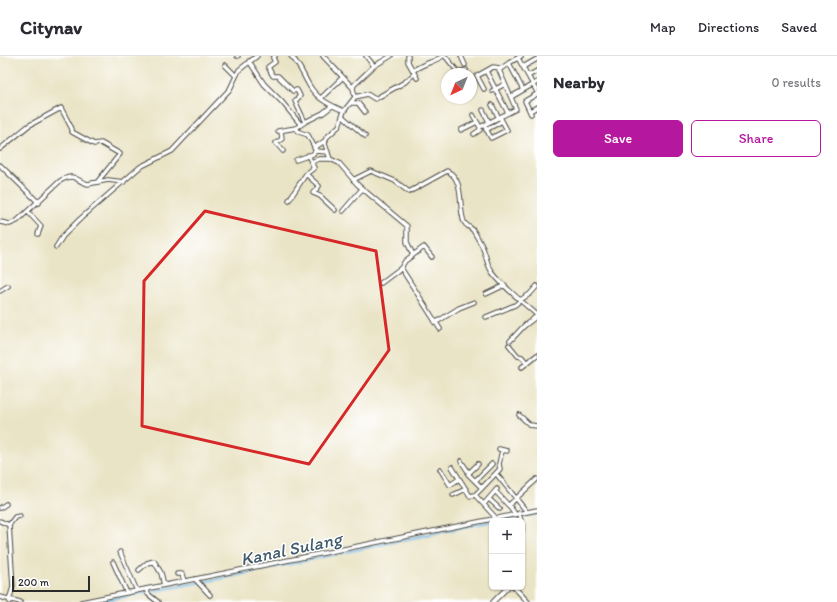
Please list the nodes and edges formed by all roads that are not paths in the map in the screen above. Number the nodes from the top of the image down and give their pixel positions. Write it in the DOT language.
graph roads {
  1 [pos="256,56"];
  2 [pos="275,56"];
  3 [pos="291,56"];
  4 [pos="323,56"];
  5 [pos="366,56"];
  6 [pos="391,56"];
  7 [pos="408,56"];
  8 [pos="444,56"];
  9 [pos="461,56"];
  10 [pos="520,57"];
  11 [pos="537,59"];
  12 [pos="249,62"];
  13 [pos="509,63"];
  14 [pos="225,65"];
  15 [pos="466,65"];
  16 [pos="374,66"];
  17 [pos="523,67"];
  18 [pos="454,68"];
  19 [pos="500,68"];
  20 [pos="486,71"];
  21 [pos="537,71"];
  22 [pos="415,74"];
  23 [pos="236,76"];
  24 [pos="528,76"];
  25 [pos="342,78"];
  26 [pos="537,82"];
  27 [pos="505,84"];
  28 [pos="533,84"];
  29 [pos="353,88"];
  30 [pos="484,88"];
  31 [pos="494,90"];
  32 [pos="523,90"];
  33 [pos="537,93"];
  34 [pos="355,97"];
  35 [pos="511,97"];
  36 [pos="321,98"];
  37 [pos="351,103"];
  38 [pos="492,105"];
  39 [pos="332,106"];
  40 [pos="537,107"];
  41 [pos="483,110"];
  42 [pos="344,111"];
  43 [pos="365,112"];
  44 [pos="508,113"];
  45 [pos="342,116"];
  46 [pos="473,116"];
  47 [pos="500,118"];
  48 [pos="305,122"];
  49 [pos="477,122"];
  50 [pos="489,122"];
  51 [pos="301,126"];
  52 [pos="482,126"];
  53 [pos="296,128"];
  54 [pos="461,130"];
  55 [pos="486,130"];
  56 [pos="474,134"];
  57 [pos="365,136"];
  58 [pos="326,140"];
  59 [pos="0,149"];
  60 [pos="315,150"];
  61 [pos="283,151"];
  62 [pos="309,156"];
  63 [pos="330,156"];
  64 [pos="296,160"];
  65 [pos="311,162"];
  66 [pos="0,165"];
  67 [pos="306,174"];
  68 [pos="353,180"];
  69 [pos="98,181"];
  70 [pos="124,182"];
  71 [pos="362,188"];
  72 [pos="289,200"];
  73 [pos="39,203"];
  74 [pos="334,210"];
  75 [pos="343,211"];
  76 [pos="28,212"];
  77 [pos="0,222"];
  78 [pos="38,234"];
  79 [pos="56,247"];
  80 [pos="414,254"];
  81 [pos="432,257"];
  82 [pos="401,268"];
  83 [pos="381,283"];
  84 [pos="505,285"];
  85 [pos="8,286"];
  86 [pos="537,286"];
  87 [pos="0,292"];
  88 [pos="486,294"];
  89 [pos="520,300"];
  90 [pos="474,302"];
  91 [pos="537,315"];
  92 [pos="486,317"];
  93 [pos="435,323"];
  94 [pos="440,329"];
  95 [pos="537,355"];
  96 [pos="528,363"];
  97 [pos="522,367"];
  98 [pos="519,414"];
  99 [pos="537,426"];
  100 [pos="507,451"];
  101 [pos="461,461"];
  102 [pos="478,464"];
  103 [pos="492,464"];
  104 [pos="452,467"];
  105 [pos="440,469"];
  106 [pos="469,473"];
  107 [pos="498,476"];
  108 [pos="537,478"];
  109 [pos="459,480"];
  110 [pos="475,481"];
  111 [pos="482,488"];
  112 [pos="466,489"];
  113 [pos="453,495"];
  114 [pos="475,495"];
  115 [pos="516,497"];
  116 [pos="489,499"];
  117 [pos="6,504"];
  118 [pos="484,504"];
  119 [pos="509,506"];
  120 [pos="0,508"];
  121 [pos="500,509"];
  122 [pos="537,510"];
  123 [pos="527,512"];
  124 [pos="20,516"];
  125 [pos="519,516"];
  126 [pos="496,518"];
  127 [pos="489,520"];
  128 [pos="0,521"];
  129 [pos="9,525"];
  130 [pos="120,552"];
  131 [pos="113,562"];
  132 [pos="139,570"];
  133 [pos="177,574"];
  134 [pos="184,581"];
  135 [pos="197,581"];
  136 [pos="164,585"];
  137 [pos="146,589"];
  138 [pos="505,590"];
  139 [pos="517,590"];
  140 [pos="137,591"];
  141 [pos="127,593"];
  142 [pos="210,595"];
  143 [pos="0,597"];
  144 [pos="9,601"];
  145 [pos="20,602"];
  146 [pos="81,602"];
  147 [pos="158,602"];
  148 [pos="493,602"];
  149 [pos="528,602"];
  1 -- 12 [label="street"];
  2 -- 48 [label="street"];
  3 -- 36 [label="street"];
  4 -- 25 [label="street"];
  5 -- 16 [label="street"];
  6 -- 16 [label="street"];
  7 -- 22 [label="street"];
  8 -- 18 [label="street"];
  8 -- 22 [label="street"];
  9 -- 15 [label="street"];
  10 -- 13 [label="street"];
  10 -- 17 [label="street"];
  11 -- 17 [label="street"];
  12 -- 23 [label="street"];
  12 -- 51 [label="street"];
  13 -- 19 [label="street"];
  13 -- 32 [label="street"];
  14 -- 23 [label="street"];
  16 -- 29 [label="street"];
  17 -- 24 [label="street"];
  19 -- 20 [label="street"];
  19 -- 27 [label="street"];
  20 -- 30 [label="street"];
  20 -- 31 [label="street"];
  21 -- 24 [label="street"];
  22 -- 34 [label="street"];
  23 -- 70 [label="street"];
  24 -- 28 [label="street"];
  25 -- 29 [label="street"];
  25 -- 36 [label="street"];
  26 -- 28 [label="street"];
  27 -- 31 [label="street"];
  27 -- 35 [label="street"];
  28 -- 32 [label="street"];
  28 -- 33 [label="street"];
  29 -- 34 [label="street"];
  31 -- 44 [label="street"];
  32 -- 35 [label="street"];
  33 -- 40 [label="street"];
  34 -- 37 [label="street"];
  35 -- 44 [label="street"];
  36 -- 39 [label="street"];
  37 -- 42 [label="street"];
  37 -- 43 [label="street"];
  38 -- 47 [label="street"];
  39 -- 42 [label="street"];
  39 -- 48 [label="street"];
  41 -- 50 [label="street"];
  42 -- 45 [label="street"];
  44 -- 47 [label="street"];
  45 -- 57 [label="street"];
  45 -- 58 [label="street"];
  46 -- 49 [label="street"];
  47 -- 50 [label="street"];
  47 -- 55 [label="street"];
  47 -- 55 [label="street"];
  48 -- 51 [label="street"];
  49 -- 52 [label="street"];
  49 -- 54 [label="street"];
  50 -- 52 [label="street"];
  51 -- 53 [label="street"];
  52 -- 55 [label="street"];
  52 -- 56 [label="street"];
  53 -- 60 [label="street"];
  53 -- 61 [label="street"];
  58 -- 60 [label="street"];
  58 -- 63 [label="street"];
  59 -- 69 [label="street"];
  60 -- 62 [label="street"];
  60 -- 63 [label="street"];
  62 -- 64 [label="street"];
  62 -- 65 [label="street"];
  63 -- 65 [label="street"];
  63 -- 68 [label="street"];
  65 -- 67 [label="street"];
  66 -- 73 [label="street"];
  67 -- 72 [label="street"];
  67 -- 74 [label="street"];
  68 -- 71 [label="street"];
  68 -- 84 [label="street"];
  69 -- 70 [label="street"];
  69 -- 73 [label="street"];
  70 -- 79 [label="street"];
  71 -- 75 [label="street"];
  71 -- 80 [label="street"];
  73 -- 76 [label="street"];
  76 -- 77 [label="street"];
  76 -- 78 [label="street"];
  80 -- 81 [label="street"];
  80 -- 82 [label="street"];
  82 -- 83 [label="street"];
  82 -- 93 [label="street"];
  84 -- 88 [label="street"];
  84 -- 89 [label="street"];
  85 -- 87 [label="street"];
  86 -- 89 [label="street"];
  89 -- 91 [label="street"];
  89 -- 92 [label="street"];
  90 -- 93 [label="street"];
  91 -- 96 [label="street"];
  93 -- 94 [label="street"];
  95 -- 96 [label="street"];
  96 -- 97 [label="street"];
  98 -- 99 [label="street"];
  100 -- 111 [label="street"];
  101 -- 106 [label="street"];
  102 -- 106 [label="street"];
  103 -- 110 [label="street"];
  104 -- 109 [label="street"];
  105 -- 109 [label="street"];
  106 -- 110 [label="street"];
  107 -- 115 [label="street"];
  108 -- 115 [label="street"];
  109 -- 112 [label="street"];
  110 -- 111 [label="street"];
  111 -- 114 [label="street"];
  112 -- 113 [label="street"];
  112 -- 114 [label="street"];
  114 -- 118 [label="street"];
  115 -- 119 [label="street"];
  115 -- 123 [label="street"];
  116 -- 118 [label="street"];
  116 -- 119 [label="street"];
  116 -- 121 [label="street"];
  117 -- 120 [label="street"];
  118 -- 126 [label="street"];
  119 -- 125 [label="street"];
  122 -- 123 [label="street"];
  123 -- 125 [label="street"];
  124 -- 129 [label="street"];
  125 -- 126 [label="street"];
  127 -- 135 [label="street"];
  128 -- 129 [label="street"];
  129 -- 144 [label="street"];
  130 -- 140 [label="street"];
  131 -- 141 [label="street"];
  132 -- 136 [label="street"];
  133 -- 134 [label="street"];
  134 -- 135 [label="street"];
  134 -- 136 [label="street"];
  135 -- 142 [label="street"];
  136 -- 137 [label="street"];
  137 -- 140 [label="street"];
  137 -- 147 [label="street"];
  138 -- 148 [label="street"];
  139 -- 149 [label="street"];
  140 -- 141 [label="street"];
  141 -- 146 [label="street"];
  143 -- 144 [label="street"];
  144 -- 145 [label="street"];
}
